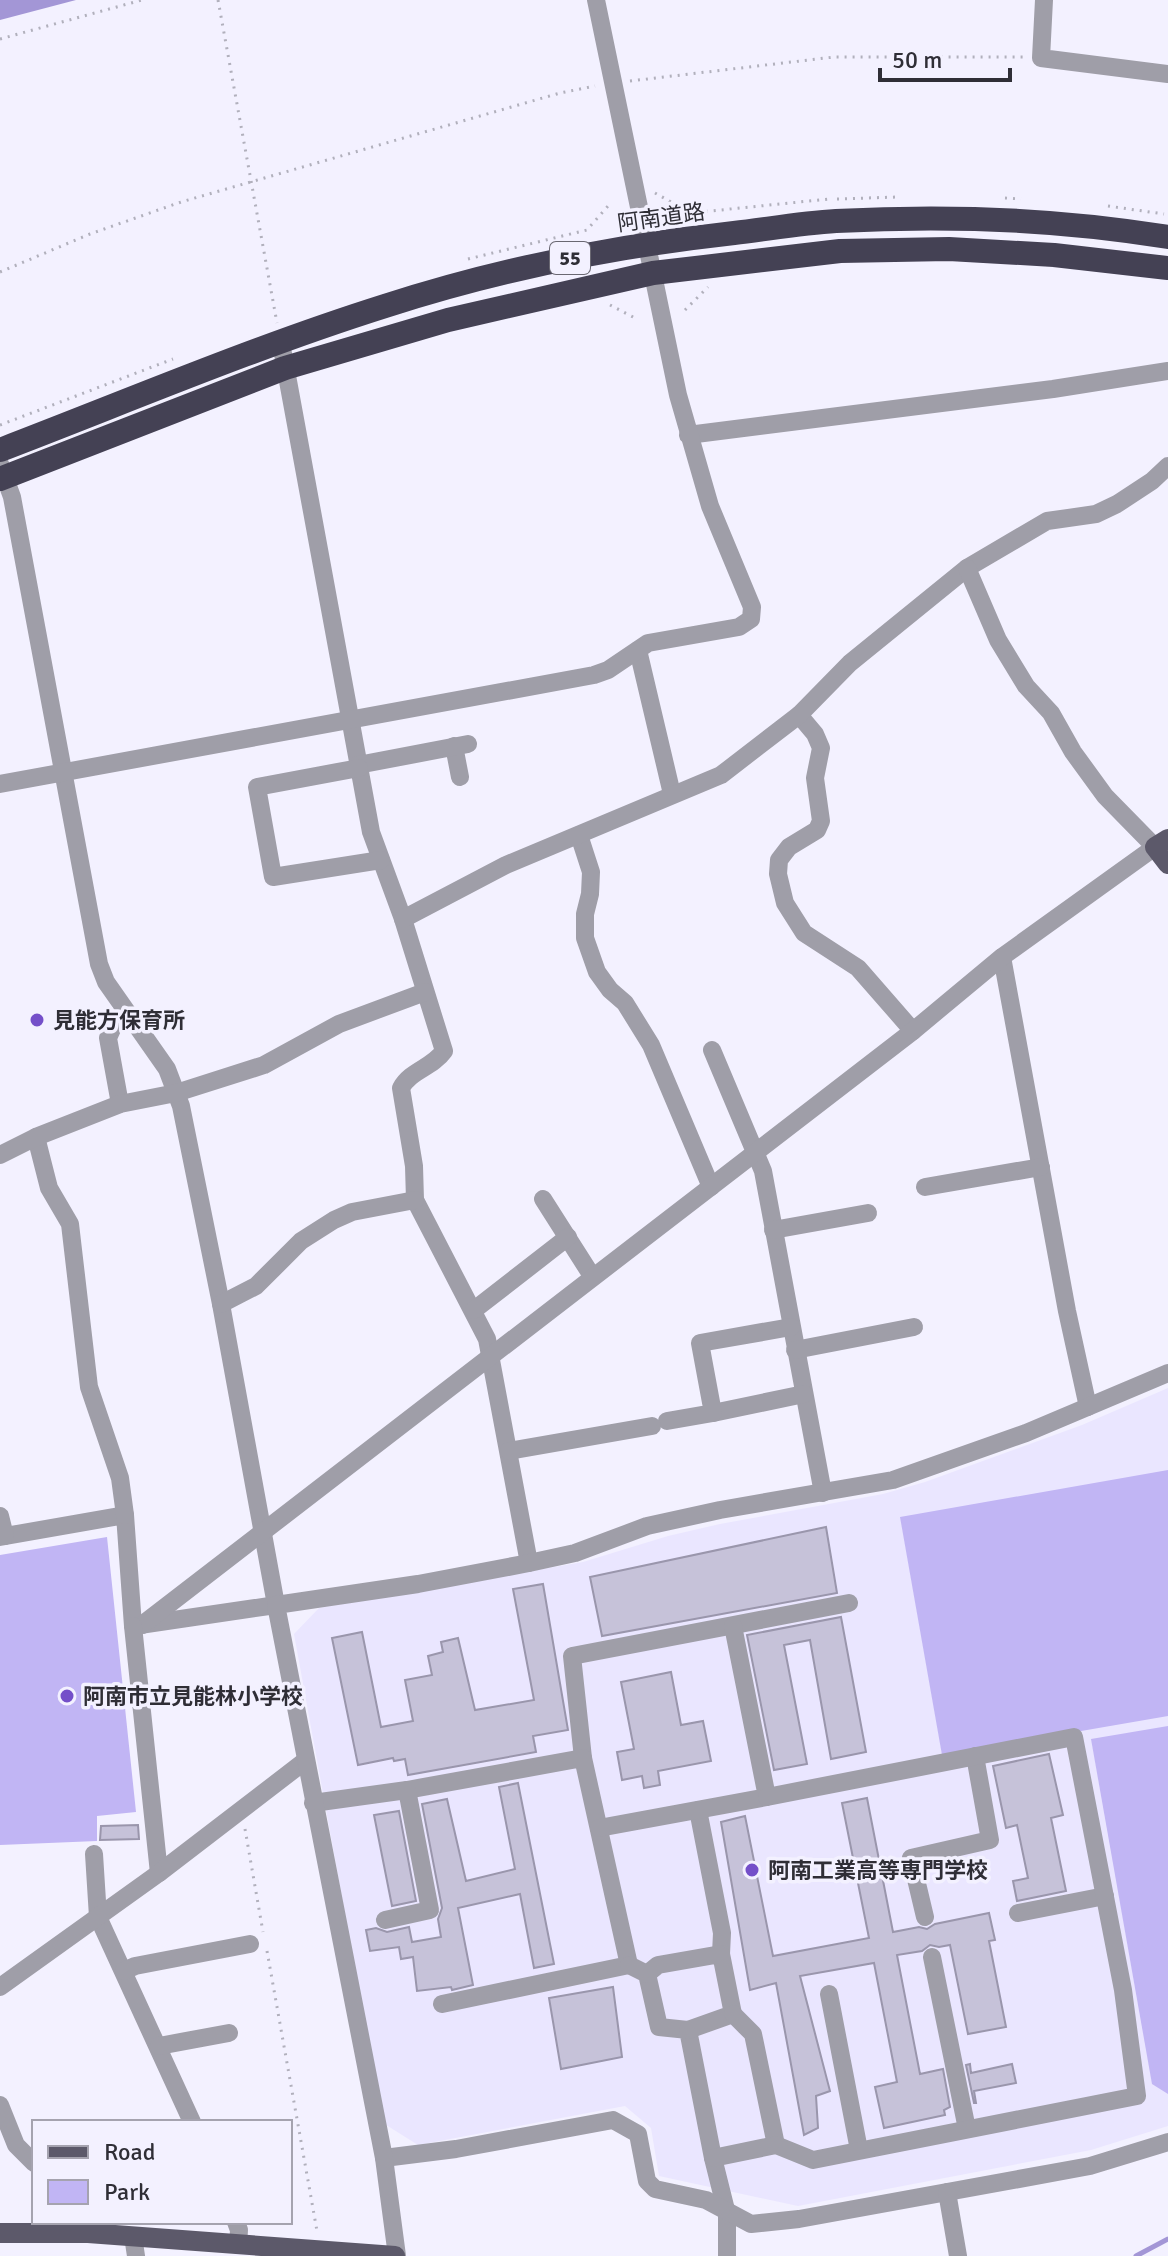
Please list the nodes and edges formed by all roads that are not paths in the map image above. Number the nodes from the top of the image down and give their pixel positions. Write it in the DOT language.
graph roads {
  1 [pos="596,0"];
  2 [pos="1044,0"];
  3 [pos="1168,74"];
  4 [pos="1168,237"];
  5 [pos="647,243"];
  6 [pos="1168,268"];
  7 [pos="653,273"];
  8 [pos="281,343"];
  9 [pos="285,368"];
  10 [pos="1168,371"];
  11 [pos="688,435"];
  12 [pos="0,450"];
  13 [pos="1168,466"];
  14 [pos="2,473"];
  15 [pos="967,568"];
  16 [pos="638,650"];
  17 [pos="799,715"];
  18 [pos="351,721"];
  19 [pos="359,766"];
  20 [pos="64,772"];
  21 [pos="460,777"];
  22 [pos="0,784"];
  23 [pos="672,794"];
  24 [pos="579,835"];
  25 [pos="1162,843"];
  26 [pos="381,860"];
  27 [pos="1168,864"];
  28 [pos="403,919"];
  29 [pos="1002,957"];
  30 [pos="425,992"];
  31 [pos="129,1015"];
  32 [pos="913,1031"];
  33 [pos="712,1050"];
  34 [pos="176,1093"];
  35 [pos="120,1104"];
  36 [pos="36,1137"];
  37 [pos="755,1152"];
  38 [pos="0,1155"];
  39 [pos="1041,1167"];
  40 [pos="711,1187"];
  41 [pos="925,1187"];
  42 [pos="543,1199"];
  43 [pos="415,1200"];
  44 [pos="868,1213"];
  45 [pos="773,1230"];
  46 [pos="568,1237"];
  47 [pos="592,1276"];
  48 [pos="221,1304"];
  49 [pos="474,1310"];
  50 [pos="791,1327"];
  51 [pos="914,1327"];
  52 [pos="795,1350"];
  53 [pos="490,1355"];
  54 [pos="1168,1373"];
  55 [pos="804,1394"];
  56 [pos="1088,1407"];
  57 [pos="713,1413"];
  58 [pos="509,1451"];
  59 [pos="823,1493"];
  60 [pos="125,1515"];
  61 [pos="0,1516"];
  62 [pos="262,1530"];
  63 [pos="2,1536"];
  64 [pos="529,1563"];
  65 [pos="849,1603"];
  66 [pos="276,1605"];
  67 [pos="138,1626"];
  68 [pos="733,1626"];
  69 [pos="975,1756"];
  70 [pos="583,1758"];
  71 [pos="305,1761"];
  72 [pos="407,1790"];
  73 [pos="767,1797"];
  74 [pos="313,1803"];
  75 [pos="698,1810"];
  76 [pos="599,1828"];
  77 [pos="94,1854"];
  78 [pos="159,1873"];
  79 [pos="1105,1896"];
  80 [pos="1018,1913"];
  81 [pos="98,1917"];
  82 [pos="925,1917"];
  83 [pos="385,1920"];
  84 [pos="250,1944"];
  85 [pos="721,1954"];
  86 [pos="932,1957"];
  87 [pos="629,1965"];
  88 [pos="124,1971"];
  89 [pos="647,1974"];
  90 [pos="0,1987"];
  91 [pos="829,1994"];
  92 [pos="442,2004"];
  93 [pos="733,2014"];
  94 [pos="688,2030"];
  95 [pos="229,2033"];
  96 [pos="159,2046"];
  97 [pos="0,2105"];
  98 [pos="191,2120"];
  99 [pos="967,2129"];
  100 [pos="1168,2142"];
  101 [pos="776,2145"];
  102 [pos="859,2150"];
  103 [pos="384,2158"];
  104 [pos="713,2158"];
  105 [pos="32,2161"];
  106 [pos="947,2192"];
  107 [pos="727,2214"];
  108 [pos="237,2224"];
  109 [pos="86,2227"];
  110 [pos="0,2233"];
  111 [pos="238,2245"];
  112 [pos="135,2246"];
  113 [pos="323,2254"];
  114 [pos="396,2256"];
  115 [pos="727,2256"];
  116 [pos="958,2256"];
  1 -- 5 [label="street"];
  2 -- 3 [label="street"];
  4 -- 5 [label="highway, 阿南道路 / 55"];
  5 -- 7 [label="street"];
  5 -- 8 [label="highway, 阿南道路 / 55"];
  6 -- 7 [label="highway, 55"];
  7 -- 9 [label="highway, 55"];
  7 -- 11 [label="street"];
  8 -- 9 [label="street"];
  8 -- 12 [label="highway, 阿南道路 / 55"];
  9 -- 14 [label="highway, 55"];
  9 -- 18 [label="street"];
  10 -- 11 [label="street"];
  11 -- 16 [label="street"];
  13 -- 15 [label="street"];
  14 -- 20 [label="street"];
  15 -- 17 [label="street"];
  15 -- 25 [label="street"];
  16 -- 18 [label="street"];
  16 -- 23 [label="street"];
  17 -- 23 [label="street"];
  17 -- 32 [label="street"];
  18 -- 19 [label="street"];
  18 -- 20 [label="street"];
  19 -- 21 [label="street"];
  19 -- 26 [label="street"];
  19 -- 26 [label="street"];
  20 -- 22 [label="street"];
  20 -- 31 [label="street"];
  23 -- 24 [label="street"];
  24 -- 28 [label="street"];
  24 -- 40 [label="street"];
  25 -- 27 [label="main road"];
  25 -- 29 [label="street"];
  26 -- 28 [label="street"];
  28 -- 30 [label="street"];
  29 -- 32 [label="street"];
  29 -- 39 [label="street"];
  30 -- 34 [label="street"];
  30 -- 43 [label="street"];
  31 -- 34 [label="street"];
  31 -- 35 [label="street"];
  32 -- 37 [label="street"];
  33 -- 37 [label="street"];
  34 -- 35 [label="street"];
  34 -- 48 [label="street"];
  35 -- 36 [label="street"];
  36 -- 38 [label="street"];
  36 -- 60 [label="street"];
  37 -- 40 [label="street"];
  37 -- 45 [label="street"];
  39 -- 41 [label="street"];
  39 -- 56 [label="street"];
  40 -- 47 [label="street"];
  42 -- 46 [label="street"];
  43 -- 48 [label="street"];
  43 -- 49 [label="street"];
  44 -- 45 [label="street"];
  45 -- 50 [label="street"];
  46 -- 47 [label="street"];
  46 -- 49 [label="street"];
  47 -- 53 [label="street"];
  48 -- 62 [label="street"];
  49 -- 53 [label="street"];
  50 -- 52 [label="street"];
  50 -- 57 [label="street"];
  51 -- 52 [label="street"];
  52 -- 55 [label="street"];
  53 -- 58 [label="street"];
  53 -- 62 [label="street"];
  54 -- 56 [label="street"];
  55 -- 57 [label="street"];
  55 -- 59 [label="street"];
  56 -- 59 [label="street"];
  57 -- 58 [label="street"];
  58 -- 64 [label="street"];
  59 -- 64 [label="street"];
  60 -- 63 [label="street"];
  60 -- 67 [label="street"];
  61 -- 63 [label="street"];
  62 -- 66 [label="street"];
  62 -- 67 [label="street"];
  64 -- 66 [label="street"];
  65 -- 68 [label="street"];
  66 -- 67 [label="street"];
  66 -- 71 [label="street"];
  67 -- 78 [label="street"];
  68 -- 70 [label="street"];
  68 -- 73 [label="street"];
  69 -- 73 [label="street"];
  69 -- 79 [label="street"];
  69 -- 82 [label="street"];
  70 -- 72 [label="street"];
  70 -- 76 [label="street"];
  71 -- 74 [label="street"];
  71 -- 78 [label="street"];
  72 -- 74 [label="street"];
  72 -- 83 [label="street"];
  73 -- 75 [label="street"];
  74 -- 103 [label="street"];
  75 -- 76 [label="street"];
  75 -- 85 [label="street"];
  76 -- 87 [label="street"];
  77 -- 81 [label="street"];
  78 -- 81 [label="street"];
  79 -- 80 [label="street"];
  79 -- 99 [label="street"];
  81 -- 88 [label="street"];
  81 -- 90 [label="street"];
  84 -- 88 [label="street"];
  85 -- 89 [label="street"];
  85 -- 93 [label="street"];
  86 -- 99 [label="street"];
  87 -- 89 [label="street"];
  87 -- 92 [label="street"];
  88 -- 96 [label="street"];
  89 -- 94 [label="street"];
  91 -- 102 [label="street"];
  93 -- 94 [label="street"];
  93 -- 101 [label="street"];
  94 -- 104 [label="street"];
  95 -- 96 [label="street"];
  96 -- 98 [label="street"];
  97 -- 105 [label="street"];
  99 -- 102 [label="street"];
  100 -- 106 [label="street"];
  101 -- 102 [label="street"];
  101 -- 104 [label="street"];
  103 -- 107 [label="street"];
  103 -- 114 [label="street"];
  104 -- 107 [label="street"];
  106 -- 107 [label="street"];
  106 -- 116 [label="street"];
  107 -- 115 [label="street"];
  108 -- 111 [label="street"];
  109 -- 110 [label="main road"];
  109 -- 112 [label="main road"];
  111 -- 112 [label="main road"];
  111 -- 113 [label="main road"];
  113 -- 114 [label="main road"];
}
